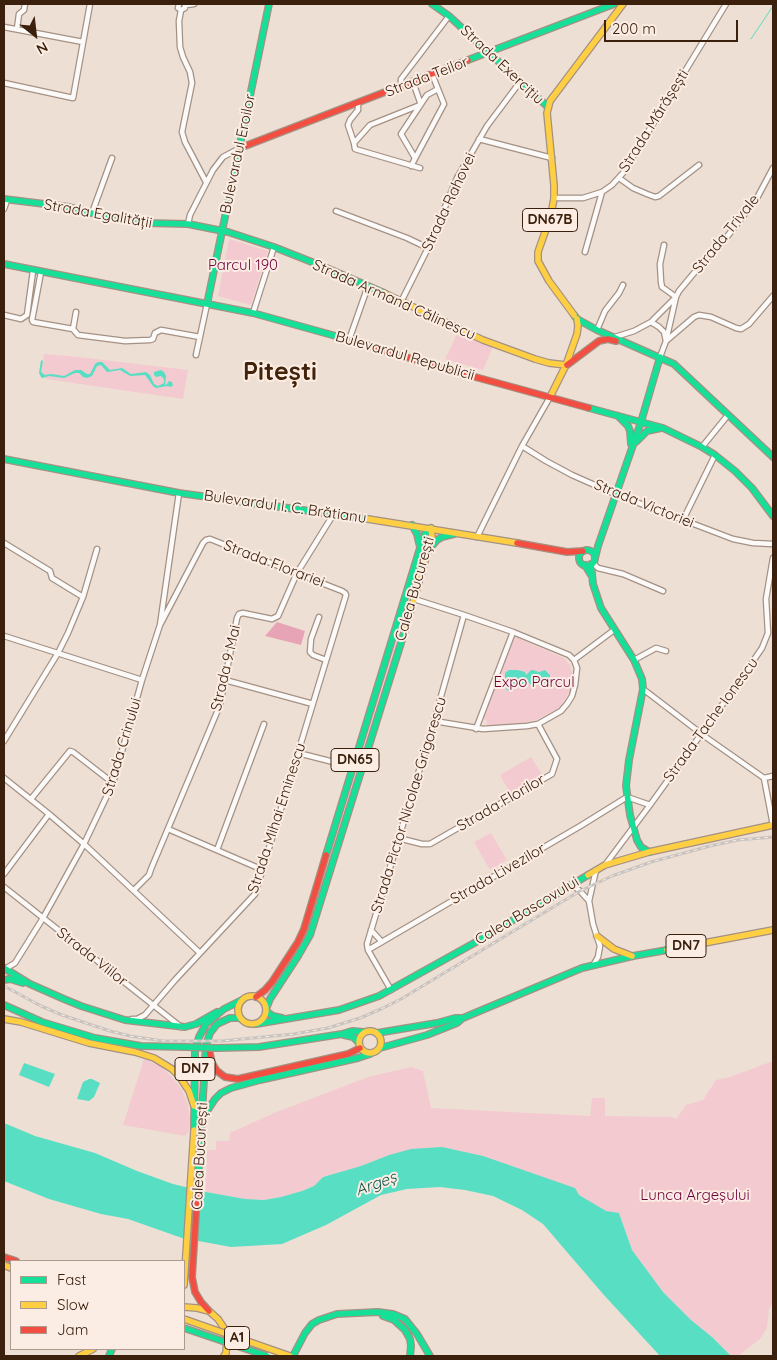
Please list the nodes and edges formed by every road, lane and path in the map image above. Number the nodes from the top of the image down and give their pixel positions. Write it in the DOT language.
graph roads {
  1 [pos="26,4"];
  2 [pos="90,4"];
  3 [pos="178,4"];
  4 [pos="194,4"];
  5 [pos="269,4"];
  6 [pos="432,4"];
  7 [pos="614,4"];
  8 [pos="623,4"];
  9 [pos="726,4"];
  10 [pos="185,5"];
  11 [pos="181,10"];
  12 [pos="449,16"];
  13 [pos="4,27"];
  14 [pos="17,29"];
  15 [pos="83,42"];
  16 [pos="489,52"];
  17 [pos="432,74"];
  18 [pos="413,82"];
  19 [pos="520,82"];
  20 [pos="4,83"];
  21 [pos="401,87"];
  22 [pos="438,89"];
  23 [pos="358,103"];
  24 [pos="420,105"];
  25 [pos="548,107"];
  26 [pos="479,139"];
  27 [pos="354,143"];
  28 [pos="240,148"];
  29 [pos="112,158"];
  30 [pos="415,158"];
  31 [pos="552,158"];
  32 [pos="699,165"];
  33 [pos="411,166"];
  34 [pos="420,168"];
  35 [pos="773,168"];
  36 [pos="619,178"];
  37 [pos="206,182"];
  38 [pos="602,192"];
  39 [pos="554,198"];
  40 [pos="6,200"];
  41 [pos="4,209"];
  42 [pos="336,211"];
  43 [pos="92,213"];
  44 [pos="188,224"];
  45 [pos="222,231"];
  46 [pos="664,245"];
  47 [pos="274,247"];
  48 [pos="428,248"];
  49 [pos="584,252"];
  50 [pos="4,264"];
  51 [pos="33,271"];
  52 [pos="42,272"];
  53 [pos="623,285"];
  54 [pos="368,286"];
  55 [pos="773,296"];
  56 [pos="676,297"];
  57 [pos="401,302"];
  58 [pos="207,304"];
  59 [pos="76,312"];
  60 [pos="253,313"];
  61 [pos="4,315"];
  62 [pos="577,319"];
  63 [pos="651,322"];
  64 [pos="73,329"];
  65 [pos="597,330"];
  66 [pos="200,337"];
  67 [pos="615,337"];
  68 [pos="349,340"];
  69 [pos="666,341"];
  70 [pos="634,346"];
  71 [pos="196,355"];
  72 [pos="660,357"];
  73 [pos="566,365"];
  74 [pos="550,397"];
  75 [pos="728,415"];
  76 [pos="617,416"];
  77 [pos="641,422"];
  78 [pos="663,428"];
  79 [pos="522,446"];
  80 [pos="702,447"];
  81 [pos="632,450"];
  82 [pos="715,455"];
  83 [pos="773,457"];
  84 [pos="4,459"];
  85 [pos="179,493"];
  86 [pos="615,494"];
  87 [pos="333,514"];
  88 [pos="773,516"];
  89 [pos="683,520"];
  90 [pos="412,525"];
  91 [pos="431,528"];
  92 [pos="459,534"];
  93 [pos="477,537"];
  94 [pos="773,537"];
  95 [pos="4,544"];
  96 [pos="773,544"];
  97 [pos="598,546"];
  98 [pos="97,549"];
  99 [pos="585,551"];
  100 [pos="420,552"];
  101 [pos="427,552"];
  102 [pos="567,552"];
  103 [pos="773,558"];
  104 [pos="580,559"];
  105 [pos="591,562"];
  106 [pos="297,573"];
  107 [pos="663,591"];
  108 [pos="346,595"];
  109 [pos="83,597"];
  110 [pos="414,599"];
  111 [pos="464,615"];
  112 [pos="318,617"];
  113 [pos="160,625"];
  114 [pos="614,630"];
  115 [pos="513,632"];
  116 [pos="4,636"];
  117 [pos="666,651"];
  118 [pos="58,653"];
  119 [pos="326,660"];
  120 [pos="574,660"];
  121 [pos="634,660"];
  122 [pos="142,680"];
  123 [pos="225,680"];
  124 [pos="643,689"];
  125 [pos="313,704"];
  126 [pos="434,721"];
  127 [pos="264,724"];
  128 [pos="538,724"];
  129 [pos="476,729"];
  130 [pos="702,734"];
  131 [pos="4,741"];
  132 [pos="298,753"];
  133 [pos="353,767"];
  134 [pos="361,769"];
  135 [pos="773,776"];
  136 [pos="4,778"];
  137 [pos="764,778"];
  138 [pos="112,783"];
  139 [pos="627,797"];
  140 [pos="31,799"];
  141 [pos="650,805"];
  142 [pos="49,814"];
  143 [pos="773,825"];
  144 [pos="633,828"];
  145 [pos="168,829"];
  146 [pos="398,838"];
  147 [pos="84,844"];
  148 [pos="217,850"];
  149 [pos="649,852"];
  150 [pos="605,865"];
  151 [pos="263,870"];
  152 [pos="596,870"];
  153 [pos="4,874"];
  154 [pos="571,884"];
  155 [pos="4,887"];
  156 [pos="134,890"];
  157 [pos="589,901"];
  158 [pos="43,918"];
  159 [pos="371,930"];
  160 [pos="773,930"];
  161 [pos="597,936"];
  162 [pos="382,942"];
  163 [pos="368,950"];
  164 [pos="200,953"];
  165 [pos="633,956"];
  166 [pos="594,964"];
  167 [pos="4,969"];
  168 [pos="4,978"];
  169 [pos="30,984"];
  170 [pos="391,990"];
  171 [pos="256,997"];
  172 [pos="242,1000"];
  173 [pos="4,1005"];
  174 [pos="153,1005"];
  175 [pos="224,1009"];
  176 [pos="266,1010"];
  177 [pos="240,1018"];
  178 [pos="289,1018"];
  179 [pos="463,1018"];
  180 [pos="4,1019"];
  181 [pos="125,1020"];
  182 [pos="17,1021"];
  183 [pos="42,1022"];
  184 [pos="256,1024"];
  185 [pos="181,1027"];
  186 [pos="364,1032"];
  187 [pos="378,1033"];
  188 [pos="342,1034"];
  189 [pos="207,1041"];
  190 [pos="359,1045"];
  191 [pos="380,1048"];
  192 [pos="370,1054"];
  193 [pos="195,1108"];
  194 [pos="202,1118"];
  195 [pos="185,1276"];
  196 [pos="185,1308"];
  197 [pos="209,1311"];
  198 [pos="185,1320"];
  199 [pos="185,1328"];
  200 [pos="91,1350"];
  201 [pos="225,1355"];
  202 [pos="79,1356"];
  203 [pos="267,1356"];
  204 [pos="292,1356"];
  205 [pos="298,1356"];
  206 [pos="410,1356"];
  207 [pos="430,1356"];
  1 -- 14 [label="street"];
  2 -- 15 [label="street"];
  3 -- 11 [label="street"];
  4 -- 10 [label="street"];
  5 -- 28 [label="main road, Bulevardul Eroilor"];
  6 -- 12 [label="main road, Strada Exercițiu"];
  7 -- 16 [label="main road, Strada Teilor"];
  8 -- 25 [label="main road"];
  9 -- 36 [label="street, Strada Mărășești"];
  10 -- 11 [label="street"];
  11 -- 37 [label="street"];
  12 -- 16 [label="main road, Strada Exercițiu"];
  12 -- 21 [label="street"];
  13 -- 14 [label="street"];
  14 -- 15 [label="street"];
  15 -- 20 [label="street"];
  16 -- 17 [label="main road, Strada Teilor"];
  16 -- 19 [label="main road, Strada Exercițiu"];
  17 -- 18 [label="main road, Strada Teilor"];
  17 -- 22 [label="street"];
  18 -- 21 [label="main road, Strada Teilor"];
  18 -- 24 [label="street"];
  19 -- 25 [label="main road, Strada Exercițiu"];
  19 -- 26 [label="street, Strada Rahovei"];
  21 -- 23 [label="main road, Strada Teilor"];
  22 -- 24 [label="street"];
  22 -- 30 [label="street"];
  23 -- 27 [label="street"];
  23 -- 28 [label="main road, Strada Teilor"];
  24 -- 27 [label="street"];
  24 -- 30 [label="street"];
  25 -- 31 [label="main road, DN67B"];
  26 -- 31 [label="street"];
  26 -- 48 [label="street, Strada Rahovei"];
  27 -- 33 [label="street"];
  28 -- 37 [label="street"];
  28 -- 45 [label="main road, Bulevardul Eroilor"];
  29 -- 43 [label="street"];
  30 -- 33 [label="street"];
  31 -- 39 [label="main road, DN67B"];
  32 -- 36 [label="street"];
  33 -- 34 [label="street"];
  35 -- 56 [label="street, Strada Trivale"];
  36 -- 38 [label="street, Strada Mărășești"];
  37 -- 44 [label="street"];
  38 -- 39 [label="street, Strada Mărășești"];
  38 -- 49 [label="street"];
  39 -- 62 [label="main road, DN67B"];
  40 -- 41 [label="street"];
  40 -- 43 [label="main road, Strada Egalității"];
  42 -- 48 [label="street"];
  43 -- 44 [label="main road, Strada Egalității"];
  44 -- 45 [label="main road, Strada Egalității"];
  45 -- 47 [label="main road, Strada Armand Călinescu"];
  45 -- 58 [label="main road, Bulevardul Eroilor"];
  46 -- 56 [label="street"];
  47 -- 54 [label="main road, Strada Armand Călinescu"];
  47 -- 60 [label="street"];
  48 -- 57 [label="street, Strada Rahovei"];
  50 -- 51 [label="main road, Bulevardul Republicii"];
  51 -- 52 [label="main road, Bulevardul Republicii"];
  51 -- 61 [label="street"];
  52 -- 58 [label="main road, Bulevardul Republicii"];
  52 -- 64 [label="street"];
  53 -- 65 [label="street"];
  54 -- 57 [label="main road, Strada Armand Călinescu"];
  54 -- 68 [label="street"];
  55 -- 69 [label="street"];
  56 -- 63 [label="street, Strada Trivale"];
  56 -- 69 [label="street, Strada Trivale"];
  57 -- 73 [label="main road, Strada Armand Călinescu"];
  58 -- 60 [label="main road, Bulevardul Republicii"];
  58 -- 66 [label="street"];
  59 -- 64 [label="street"];
  60 -- 68 [label="main road, Bulevardul Republicii"];
  62 -- 65 [label="main road"];
  62 -- 73 [label="main road"];
  63 -- 67 [label="street, Strada Trivale"];
  63 -- 69 [label="street"];
  64 -- 66 [label="street"];
  65 -- 67 [label="main road"];
  66 -- 71 [label="street"];
  67 -- 70 [label="main road"];
  68 -- 74 [label="main road, Bulevardul Republicii"];
  69 -- 72 [label="street, Strada Trivale"];
  70 -- 72 [label="main road"];
  70 -- 73 [label="main road"];
  72 -- 75 [label="main road"];
  72 -- 77 [label="main road"];
  73 -- 74 [label="main road"];
  74 -- 76 [label="main road, Bulevardul Republicii"];
  74 -- 79 [label="street"];
  75 -- 80 [label="street"];
  75 -- 83 [label="main road"];
  76 -- 77 [label="main road, Bulevardul Republicii"];
  76 -- 81 [label="main road"];
  77 -- 78 [label="main road, Bulevardul Republicii"];
  77 -- 81 [label="main road"];
  78 -- 80 [label="main road, Bulevardul Republicii"];
  78 -- 81 [label="main road"];
  79 -- 86 [label="street, Strada Victoriei"];
  79 -- 93 [label="street"];
  80 -- 82 [label="main road, Bulevardul Republicii"];
  81 -- 86 [label="main road"];
  82 -- 88 [label="main road, Bulevardul Republicii"];
  82 -- 89 [label="street"];
  84 -- 85 [label="main road, Bulevardul I. C. Brătianu"];
  85 -- 87 [label="main road, Bulevardul I. C. Brătianu"];
  85 -- 113 [label="street, Strada Crinului"];
  86 -- 89 [label="street, Strada Victoriei"];
  86 -- 97 [label="main road"];
  87 -- 90 [label="main road, Bulevardul I. C. Brătianu"];
  87 -- 106 [label="street, Strada 9 Mai"];
  89 -- 96 [label="street, Strada Victoriei"];
  90 -- 91 [label="main road, Bulevardul I. C. Brătianu"];
  90 -- 100 [label="main road"];
  91 -- 92 [label="main road, Bulevardul I. C. Brătianu"];
  91 -- 100 [label="main road, Calea București / DN65"];
  91 -- 101 [label="main road, Calea București"];
  92 -- 93 [label="main road, Bulevardul I. C. Brătianu"];
  92 -- 101 [label="main road"];
  93 -- 102 [label="main road, Bulevardul I. C. Brătianu"];
  94 -- 96 [label="street"];
  95 -- 109 [label="street"];
  97 -- 99 [label="main road, Bulevardul I. C. Brătianu"];
  97 -- 105 [label="main road"];
  98 -- 109 [label="street"];
  99 -- 102 [label="main road, Bulevardul I. C. Brătianu"];
  99 -- 104 [label="main road"];
  99 -- 105 [label="main road"];
  100 -- 133 [label="main road, Calea București / DN65"];
  101 -- 110 [label="main road, Calea București / DN65"];
  102 -- 104 [label="main road, Bulevardul I. C. Brătianu"];
  103 -- 130 [label="street, Strada Tache Ionescu"];
  104 -- 105 [label="main road"];
  105 -- 107 [label="street"];
  105 -- 114 [label="main road"];
  106 -- 108 [label="street, Strada Florariei"];
  106 -- 113 [label="street, Strada Florariei"];
  106 -- 123 [label="street, Strada 9 Mai"];
  108 -- 119 [label="street, Strada Mihai Eminescu"];
  109 -- 118 [label="street"];
  110 -- 111 [label="street"];
  110 -- 134 [label="main road, Calea București / DN65"];
  111 -- 115 [label="street"];
  111 -- 126 [label="street, Strada Pictor Nicolae Grigorescu"];
  112 -- 119 [label="street"];
  113 -- 122 [label="street, Strada Crinului"];
  114 -- 120 [label="street"];
  114 -- 121 [label="main road"];
  115 -- 120 [label="street"];
  115 -- 129 [label="street"];
  116 -- 118 [label="street"];
  117 -- 121 [label="street"];
  118 -- 122 [label="street"];
  118 -- 131 [label="street"];
  119 -- 125 [label="street, Strada Mihai Eminescu"];
  120 -- 128 [label="street"];
  121 -- 124 [label="main road"];
  122 -- 138 [label="street, Strada Crinului"];
  123 -- 125 [label="street"];
  123 -- 145 [label="street, Strada 9 Mai"];
  124 -- 130 [label="street"];
  124 -- 139 [label="main road"];
  125 -- 132 [label="street, Strada Mihai Eminescu"];
  126 -- 129 [label="street"];
  126 -- 146 [label="street, Strada Pictor Nicolae Grigorescu"];
  127 -- 148 [label="street"];
  128 -- 129 [label="street"];
  128 -- 146 [label="street, Strada Florilor"];
  130 -- 137 [label="street"];
  130 -- 141 [label="street, Strada Tache Ionescu"];
  132 -- 133 [label="street"];
  132 -- 151 [label="street, Strada Mihai Eminescu"];
  133 -- 134 [label="street"];
  133 -- 171 [label="main road, Calea București / DN65"];
  134 -- 176 [label="main road, Calea București / DN65"];
  135 -- 137 [label="street"];
  136 -- 140 [label="street"];
  137 -- 143 [label="street"];
  138 -- 140 [label="street"];
  138 -- 147 [label="street, Strada Crinului"];
  139 -- 141 [label="street"];
  139 -- 144 [label="main road"];
  139 -- 162 [label="street, Strada Livezilor"];
  140 -- 142 [label="street"];
  141 -- 144 [label="street, Strada Tache Ionescu"];
  142 -- 147 [label="street"];
  142 -- 153 [label="street"];
  143 -- 149 [label="main road, Calea Bascovului"];
  144 -- 149 [label="main road"];
  144 -- 150 [label="street, Strada Tache Ionescu"];
  145 -- 148 [label="street"];
  145 -- 156 [label="street, Strada 9 Mai"];
  146 -- 159 [label="street, Strada Pictor Nicolae Grigorescu"];
  147 -- 156 [label="street"];
  147 -- 158 [label="street, Strada Crinului"];
  148 -- 151 [label="street"];
  149 -- 150 [label="main road, Calea Bascovului"];
  150 -- 152 [label="main road, Calea Bascovului"];
  151 -- 164 [label="street, Strada Mihai Eminescu"];
  152 -- 154 [label="main road, Calea Bascovului"];
  152 -- 157 [label="street"];
  154 -- 157 [label="street"];
  154 -- 170 [label="main road, Calea Bascovului"];
  155 -- 158 [label="street, Strada Viilor"];
  156 -- 164 [label="street"];
  157 -- 161 [label="street"];
  158 -- 167 [label="street, Strada Crinului"];
  158 -- 174 [label="street, Strada Viilor"];
  159 -- 162 [label="street"];
  159 -- 163 [label="street, Strada Pictor Nicolae Grigorescu"];
  160 -- 165 [label="main road, DN7"];
  161 -- 165 [label="main road"];
  161 -- 166 [label="street"];
  162 -- 163 [label="street, Strada Livezilor"];
  163 -- 170 [label="street"];
  164 -- 174 [label="street, Strada Mihai Eminescu"];
  165 -- 166 [label="main road, DN7"];
  166 -- 179 [label="main road, DN7"];
  167 -- 168 [label="main road"];
  167 -- 169 [label="main road"];
  168 -- 169 [label="main road"];
  169 -- 181 [label="main road"];
  170 -- 178 [label="main road, Calea Bascovului"];
  171 -- 172 [label="main road, DN7"];
  171 -- 176 [label="main road"];
  172 -- 175 [label="main road, Calea București / DN7"];
  172 -- 177 [label="main road"];
  173 -- 183 [label="main road"];
  174 -- 181 [label="street, Strada Mihai Eminescu"];
  174 -- 185 [label="street, Strada Viilor"];
  175 -- 185 [label="main road"];
  175 -- 193 [label="main road, Calea București / DN7"];
  176 -- 178 [label="main road, Calea Bascovului"];
  176 -- 184 [label="main road"];
  177 -- 184 [label="main road"];
  177 -- 189 [label="main road, DN7"];
  178 -- 184 [label="main road, Calea Bascovului"];
  179 -- 187 [label="main road, DN7"];
  179 -- 191 [label="main road, DN7"];
  180 -- 182 [label="main road"];
  181 -- 185 [label="main road"];
  182 -- 183 [label="main road"];
  182 -- 193 [label="main road"];
  183 -- 188 [label="main road, bridge"];
  186 -- 187 [label="main road, DN7"];
  186 -- 188 [label="main road"];
  186 -- 190 [label="main road"];
  187 -- 191 [label="main road"];
  188 -- 190 [label="main road"];
  189 -- 190 [label="main road, DN7"];
  189 -- 194 [label="main road, Calea București / DN7"];
  190 -- 192 [label="main road"];
  191 -- 192 [label="main road, DN7"];
  192 -- 194 [label="main road, DN7"];
  193 -- 195 [label="main road, Calea București / DN7"];
  194 -- 197 [label="main road, Calea București / DN7"];
  196 -- 197 [label="main road"];
  197 -- 201 [label="main road, DN7"];
  198 -- 204 [label="main road, A1, bridge"];
  199 -- 203 [label="main road, A1, bridge"];
  200 -- 202 [label="main road"];
  204 -- 207 [label="main road"];
  205 -- 206 [label="main road"];
}
